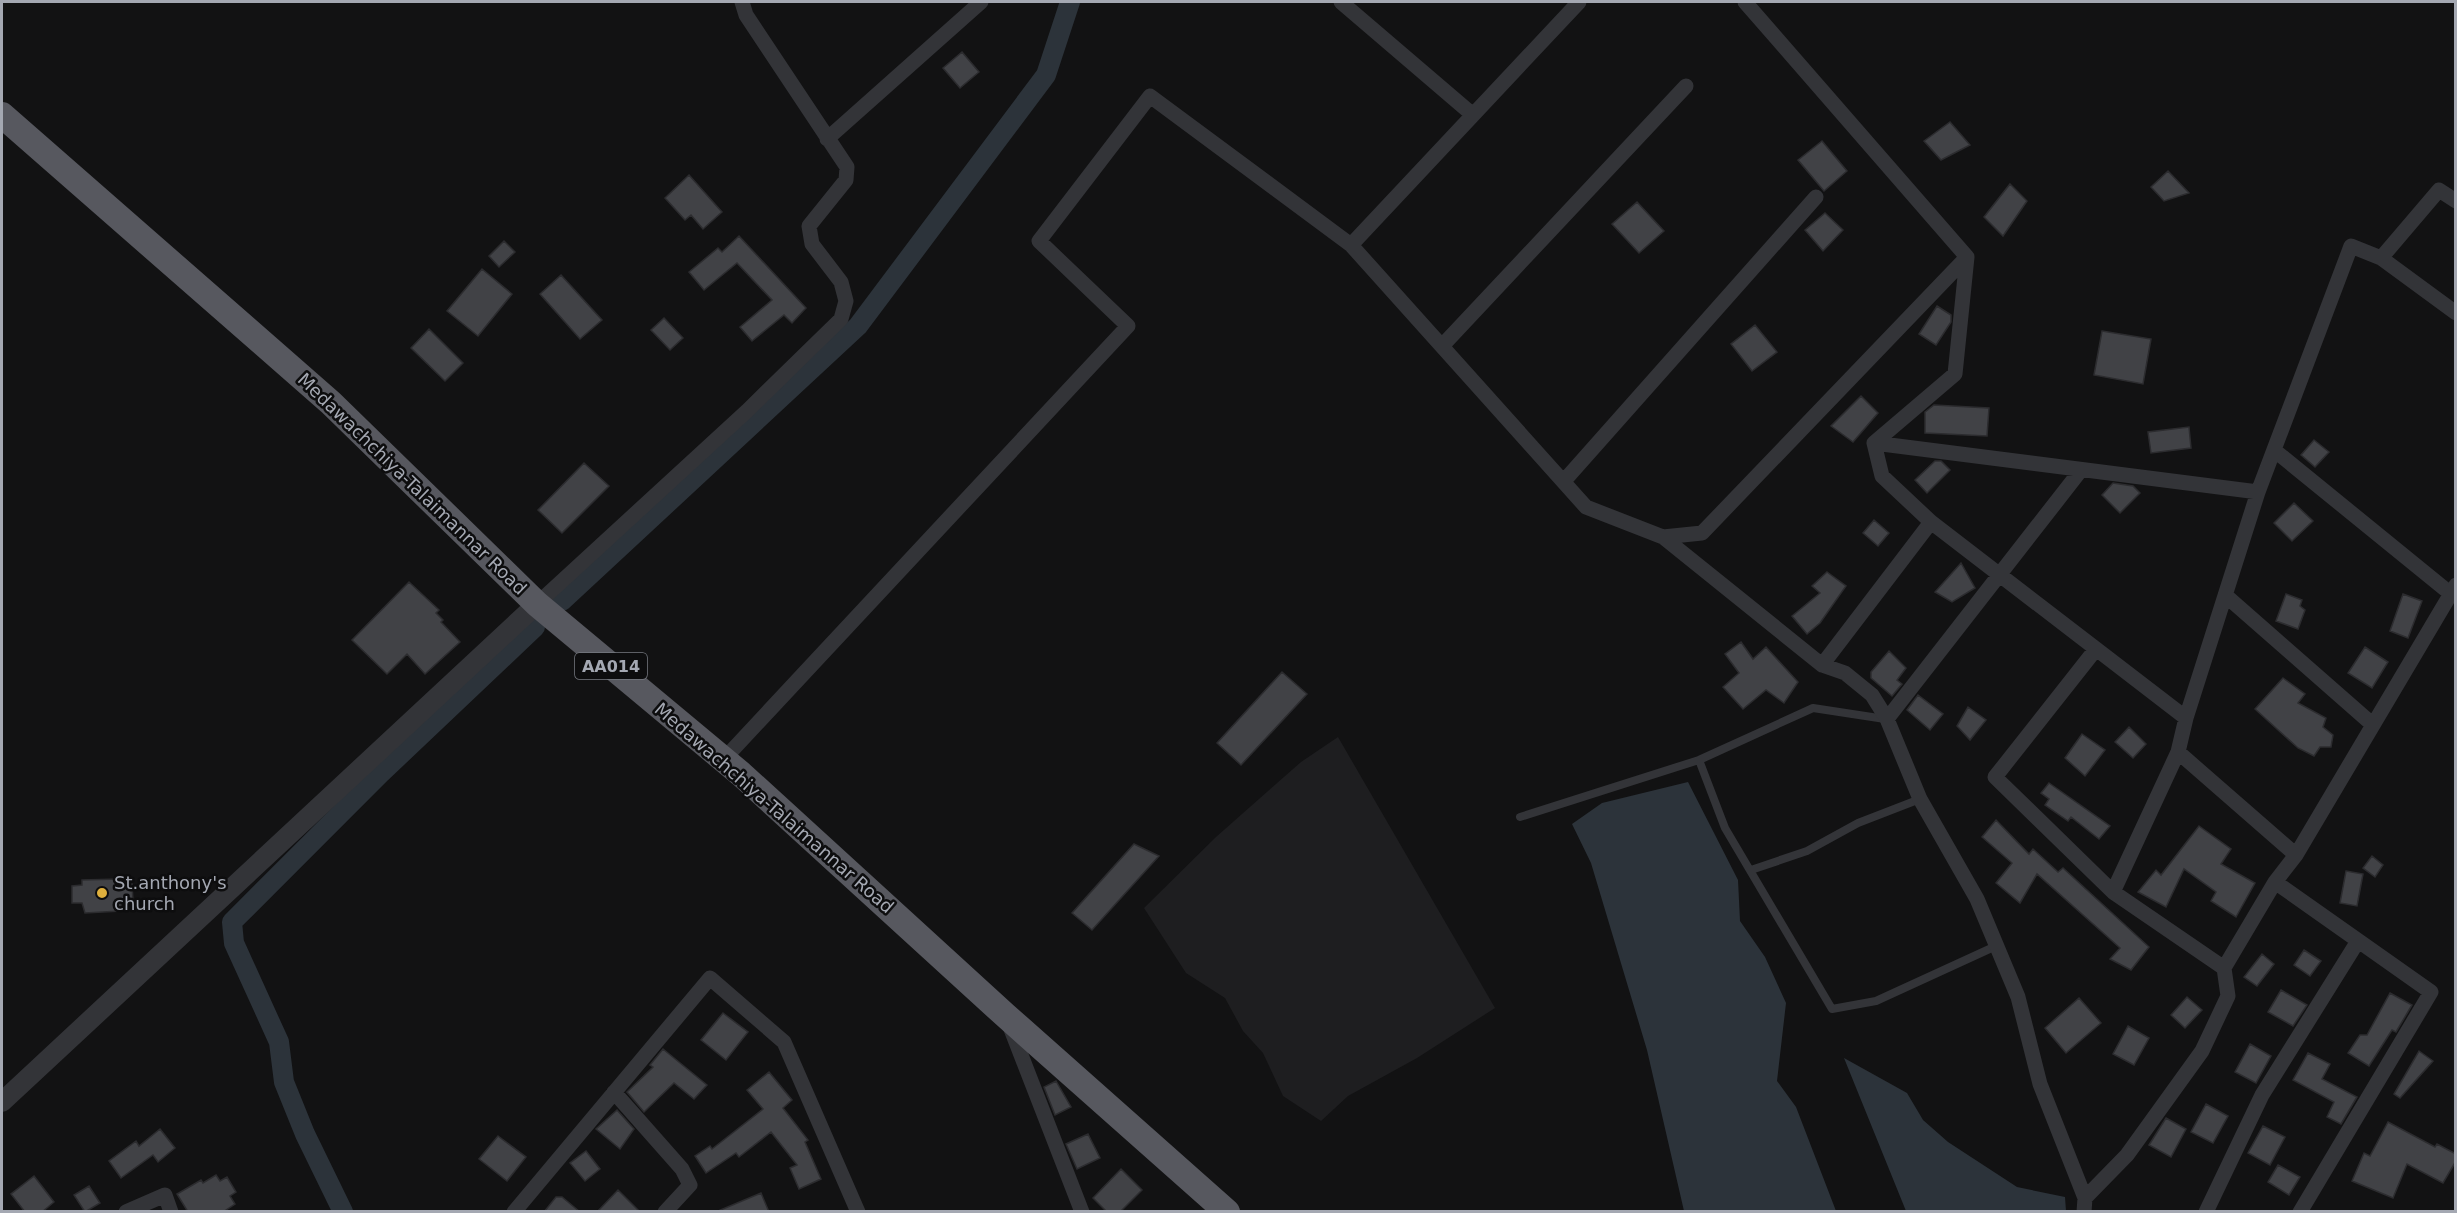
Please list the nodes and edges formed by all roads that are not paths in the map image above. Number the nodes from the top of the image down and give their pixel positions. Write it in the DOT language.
graph roads {
  1 [pos="742,2"];
  2 [pos="981,2"];
  3 [pos="1341,2"];
  4 [pos="1579,2"];
  5 [pos="1745,2"];
  6 [pos="1686,86"];
  7 [pos="2,115"];
  8 [pos="1473,115"];
  9 [pos="827,139"];
  10 [pos="1816,198"];
  11 [pos="2456,201"];
  12 [pos="1351,244"];
  13 [pos="1967,257"];
  14 [pos="2382,258"];
  15 [pos="2456,312"];
  16 [pos="1442,346"];
  17 [pos="1874,443"];
  18 [pos="2274,450"];
  19 [pos="2081,470"];
  20 [pos="1564,482"];
  21 [pos="2258,492"];
  22 [pos="1931,522"];
  23 [pos="1663,537"];
  24 [pos="1998,574"];
  25 [pos="2453,589"];
  26 [pos="2225,595"];
  27 [pos="537,604"];
  28 [pos="2096,649"];
  29 [pos="1822,665"];
  30 [pos="2186,718"];
  31 [pos="1887,719"];
  32 [pos="2372,724"];
  33 [pos="2178,752"];
  34 [pos="724,759"];
  35 [pos="1699,760"];
  36 [pos="1920,799"];
  37 [pos="1520,817"];
  38 [pos="2296,855"];
  39 [pos="1751,870"];
  40 [pos="2275,882"];
  41 [pos="2113,892"];
  42 [pos="2358,941"];
  43 [pos="1996,946"];
  44 [pos="2224,968"];
  45 [pos="1005,1015"];
  46 [pos="614,1092"];
  47 [pos="2,1102"];
  48 [pos="2085,1205"];
  49 [pos="126,1212"];
  50 [pos="171,1212"];
  51 [pos="514,1212"];
  52 [pos="665,1212"];
  53 [pos="858,1212"];
  54 [pos="1082,1212"];
  55 [pos="1227,1212"];
  56 [pos="2206,1212"];
  57 [pos="2300,1212"];
  1 -- 9 [label="street"];
  2 -- 9 [label="street"];
  3 -- 8 [label="street"];
  4 -- 8 [label="street"];
  5 -- 13 [label="street"];
  6 -- 16 [label="street"];
  7 -- 27 [label="highway, Medawachchiya-Talaimannar Road / AA014"];
  8 -- 12 [label="street"];
  9 -- 27 [label="street"];
  10 -- 20 [label="street"];
  11 -- 14 [label="street"];
  12 -- 16 [label="street"];
  12 -- 34 [label="street"];
  13 -- 17 [label="street"];
  13 -- 23 [label="street"];
  14 -- 15 [label="street"];
  14 -- 18 [label="street"];
  16 -- 20 [label="street"];
  17 -- 19 [label="street"];
  17 -- 22 [label="street"];
  18 -- 21 [label="street"];
  18 -- 25 [label="street"];
  19 -- 21 [label="street"];
  19 -- 24 [label="street"];
  20 -- 23 [label="street"];
  21 -- 26 [label="street"];
  22 -- 24 [label="street"];
  22 -- 29 [label="street"];
  23 -- 29 [label="street"];
  24 -- 28 [label="street"];
  24 -- 31 [label="street"];
  25 -- 32 [label="street"];
  26 -- 30 [label="street"];
  26 -- 32 [label="street"];
  27 -- 34 [label="highway, Medawachchiya-Talaimannar Road / AA014"];
  27 -- 47 [label="street"];
  28 -- 30 [label="street"];
  28 -- 41 [label="street"];
  29 -- 31 [label="street"];
  30 -- 33 [label="street"];
  31 -- 35 [label="lane"];
  31 -- 36 [label="street"];
  32 -- 38 [label="street"];
  33 -- 38 [label="street"];
  33 -- 41 [label="street"];
  34 -- 45 [label="highway, Medawachchiya-Talaimannar Road / AA014"];
  35 -- 37 [label="lane"];
  35 -- 39 [label="lane"];
  36 -- 39 [label="lane"];
  36 -- 43 [label="street"];
  38 -- 40 [label="street"];
  39 -- 43 [label="lane"];
  40 -- 42 [label="street"];
  40 -- 44 [label="street"];
  41 -- 44 [label="street"];
  42 -- 56 [label="street"];
  42 -- 57 [label="street"];
  43 -- 48 [label="street"];
  44 -- 48 [label="street"];
  45 -- 54 [label="street"];
  45 -- 55 [label="highway, Medawachchiya-Talaimannar Road / AA014"];
  46 -- 51 [label="street"];
  46 -- 52 [label="street"];
  46 -- 53 [label="street"];
  49 -- 50 [label="street"];
}
